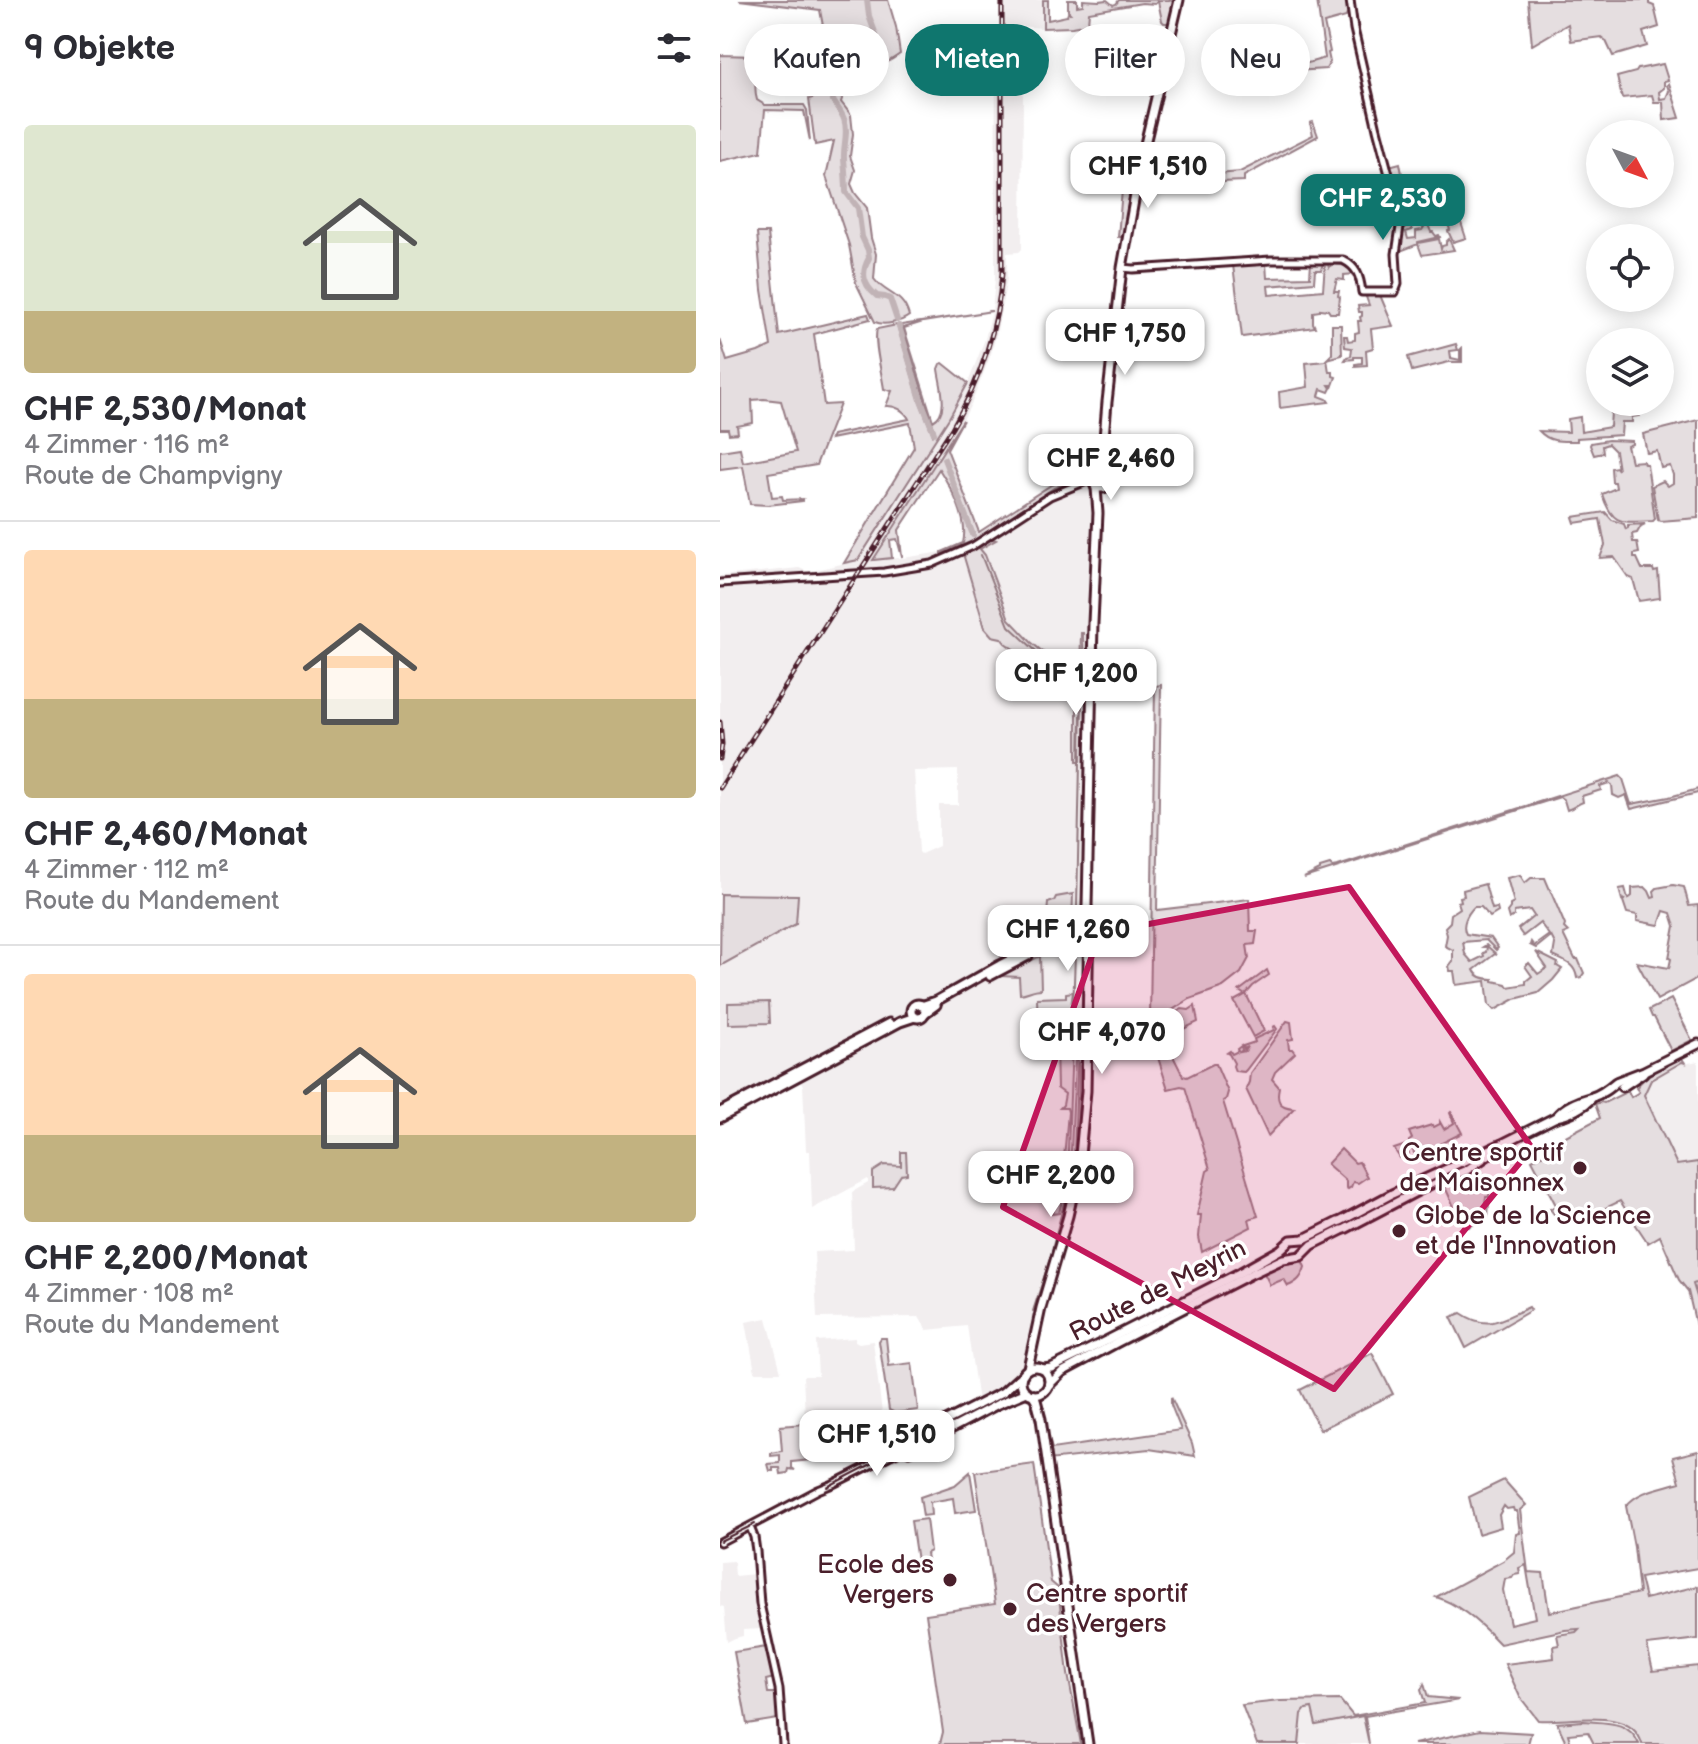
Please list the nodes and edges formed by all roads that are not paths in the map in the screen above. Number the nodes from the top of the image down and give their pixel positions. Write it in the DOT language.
graph roads {
  1 [pos="1179,0"];
  2 [pos="1350,0"];
  3 [pos="1122,268"];
  4 [pos="1098,481"];
  5 [pos="720,583"];
  6 [pos="1086,911"];
  7 [pos="1082,930"];
  8 [pos="1698,1044"];
  9 [pos="1083,1104"];
  10 [pos="720,1115"];
  11 [pos="1341,1226"];
  12 [pos="1301,1240"];
  13 [pos="1289,1243"];
  14 [pos="1305,1252"];
  15 [pos="1293,1257"];
  16 [pos="1035,1336"];
  17 [pos="1041,1368"];
  18 [pos="1026,1371"];
  19 [pos="1046,1389"];
  20 [pos="1030,1393"];
  21 [pos="967,1416"];
  22 [pos="1041,1419"];
  23 [pos="905,1442"];
  24 [pos="909,1451"];
  25 [pos="750,1527"];
  26 [pos="720,1542"];
  27 [pos="783,1744"];
  28 [pos="1088,1744"];
  1 -- 3 [label="main road"];
  2 -- 3 [label="street"];
  3 -- 4 [label="main road"];
  4 -- 5 [label="street"];
  4 -- 6 [label="main road"];
  6 -- 7 [label="main road"];
  6 -- 7 [label="main road"];
  7 -- 9 [label="main road"];
  7 -- 9 [label="main road"];
  7 -- 10 [label="main road"];
  8 -- 11 [label="main road, Route de Meyrin"];
  9 -- 16 [label="main road"];
  11 -- 12 [label="main road, Route de Meyrin"];
  11 -- 14 [label="main road, Route de Meyrin"];
  12 -- 13 [label="main road, Route de Meyrin"];
  12 -- 14 [label="main road"];
  13 -- 15 [label="main road, Route de Meyrin"];
  13 -- 17 [label="main road, Route de Meyrin"];
  14 -- 15 [label="main road, Route de Meyrin"];
  15 -- 19 [label="main road, Route de Meyrin"];
  16 -- 17 [label="main road"];
  16 -- 18 [label="main road"];
  17 -- 18 [label="main road"];
  17 -- 19 [label="main road"];
  18 -- 20 [label="main road"];
  18 -- 21 [label="main road"];
  19 -- 20 [label="main road"];
  19 -- 22 [label="main road"];
  20 -- 21 [label="main road"];
  20 -- 22 [label="main road"];
  21 -- 23 [label="main road"];
  21 -- 24 [label="main road"];
  21 -- 25 [label="street"];
  22 -- 28 [label="main road"];
  25 -- 26 [label="street"];
  25 -- 27 [label="street"];
}
